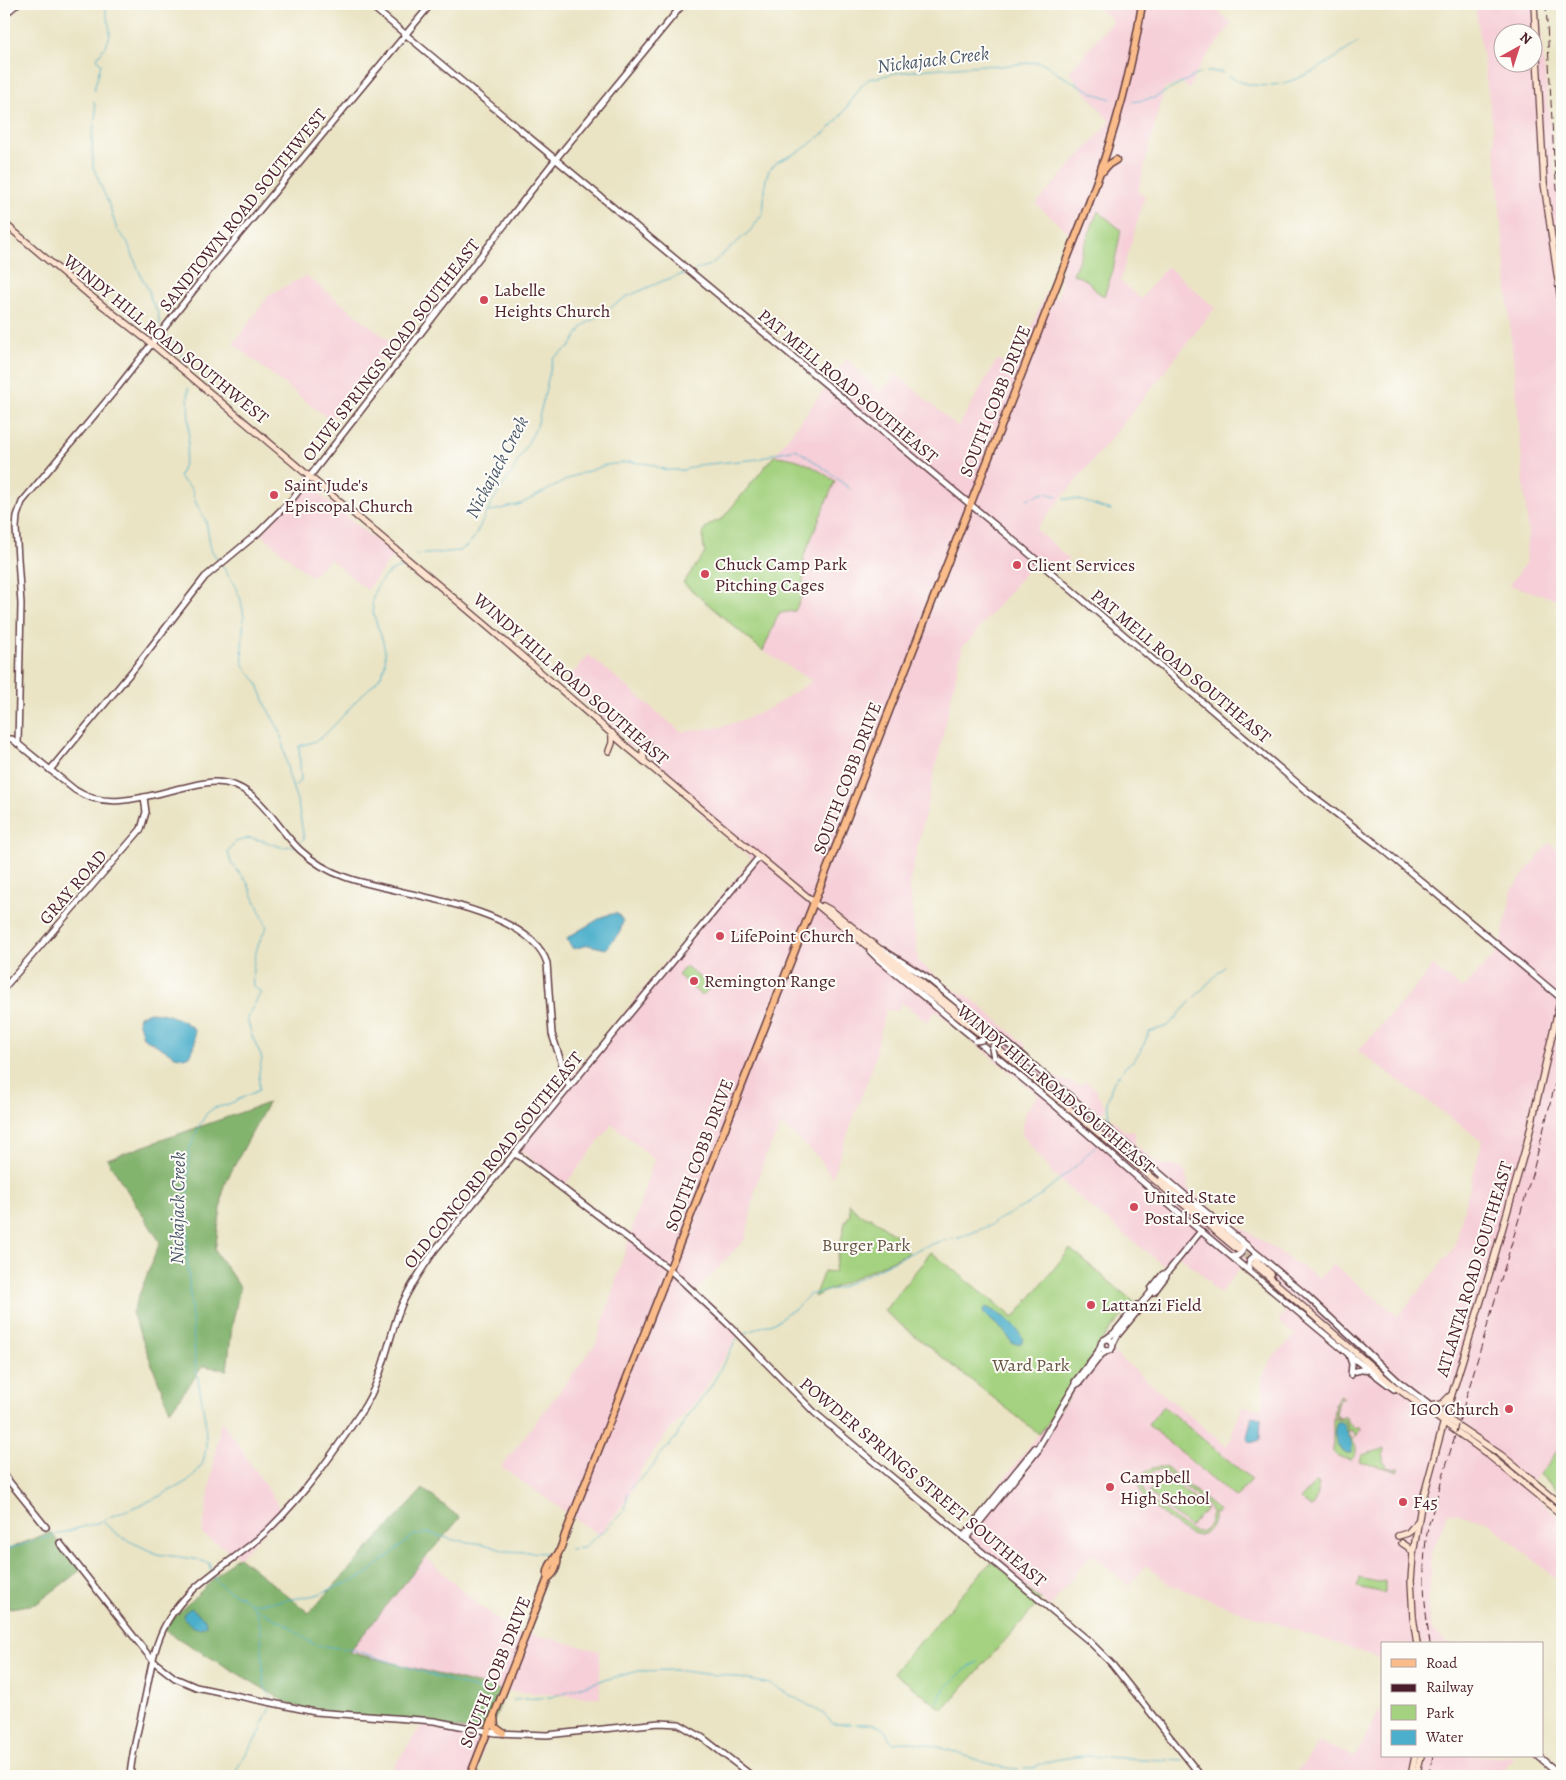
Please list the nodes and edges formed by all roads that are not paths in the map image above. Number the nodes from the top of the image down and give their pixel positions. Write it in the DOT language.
graph roads {
  1 [pos="17,4"];
  2 [pos="369,4"];
  3 [pos="431,4"];
  4 [pos="683,4"];
  5 [pos="1142,4"];
  6 [pos="1534,4"];
  7 [pos="4,15"];
  8 [pos="405,35"];
  9 [pos="555,160"];
  10 [pos="1116,160"];
  11 [pos="1099,176"];
  12 [pos="4,223"];
  13 [pos="1562,308"];
  14 [pos="152,344"];
  15 [pos="310,477"];
  16 [pos="970,505"];
  17 [pos="612,733"];
  18 [pos="4,739"];
  19 [pos="648,743"];
  20 [pos="18,744"];
  21 [pos="608,751"];
  22 [pos="644,761"];
  23 [pos="50,770"];
  24 [pos="144,796"];
  25 [pos="759,856"];
  26 [pos="814,902"];
  27 [pos="862,942"];
  28 [pos="877,946"];
  29 [pos="4,988"];
  30 [pos="1562,995"];
  31 [pos="986,1027"];
  32 [pos="975,1041"];
  33 [pos="1005,1042"];
  34 [pos="994,1057"];
  35 [pos="569,1086"];
  36 [pos="514,1154"];
  37 [pos="1201,1231"];
  38 [pos="1240,1246"];
  39 [pos="1231,1256"];
  40 [pos="1257,1260"];
  41 [pos="670,1270"];
  42 [pos="1249,1271"];
  43 [pos="1140,1305"];
  44 [pos="1106,1338"];
  45 [pos="1113,1344"];
  46 [pos="1100,1345"];
  47 [pos="1107,1351"];
  48 [pos="1347,1352"];
  49 [pos="1370,1371"];
  50 [pos="1075,1385"];
  51 [pos="1453,1392"];
  52 [pos="1431,1406"];
  53 [pos="1445,1420"];
  54 [pos="1456,1432"];
  55 [pos="1439,1442"];
  56 [pos="4,1476"];
  57 [pos="1562,1505"];
  58 [pos="1562,1515"];
  59 [pos="1417,1522"];
  60 [pos="46,1527"];
  61 [pos="1398,1536"];
  62 [pos="965,1538"];
  63 [pos="60,1543"];
  64 [pos="1402,1543"];
  65 [pos="1413,1554"];
  66 [pos="1417,1642"];
  67 [pos="153,1661"];
  68 [pos="494,1714"];
  69 [pos="487,1732"];
  70 [pos="503,1734"];
  71 [pos="1415,1758"];
  72 [pos="1420,1758"];
  73 [pos="1540,1758"];
  74 [pos="130,1776"];
  75 [pos="470,1776"];
  76 [pos="752,1776"];
  77 [pos="1201,1776"];
  78 [pos="1411,1776"];
  79 [pos="1416,1776"];
  80 [pos="1562,1776"];
  1 -- 7 [label="street"];
  2 -- 8 [label="street, PAT MELL ROAD SOUTHEAST"];
  3 -- 8 [label="street, SANDTOWN ROAD SOUTHWEST"];
  4 -- 9 [label="street, OLIVE SPRINGS ROAD SOUTHEAST"];
  5 -- 11 [label="main road, SOUTH COBB DRIVE"];
  6 -- 13 [label="main road"];
  8 -- 9 [label="street, PAT MELL ROAD SOUTHEAST"];
  8 -- 14 [label="street, SANDTOWN ROAD SOUTHWEST"];
  9 -- 15 [label="street, OLIVE SPRINGS ROAD SOUTHEAST"];
  9 -- 16 [label="street, PAT MELL ROAD SOUTHEAST"];
  10 -- 11 [label="main road"];
  11 -- 16 [label="main road, SOUTH COBB DRIVE"];
  12 -- 14 [label="main road, WINDY HILL ROAD SOUTHWEST"];
  14 -- 15 [label="main road, WINDY HILL ROAD SOUTHWEST"];
  14 -- 20 [label="street, SANDTOWN ROAD SOUTHWEST"];
  15 -- 17 [label="main road, WINDY HILL ROAD SOUTHEAST"];
  15 -- 23 [label="street, OLIVE SPRINGS ROAD SOUTHEAST"];
  16 -- 26 [label="main road, SOUTH COBB DRIVE"];
  16 -- 30 [label="street, PAT MELL ROAD SOUTHEAST"];
  17 -- 21 [label="main road"];
  17 -- 22 [label="main road, WINDY HILL ROAD SOUTHEAST"];
  18 -- 20 [label="street"];
  19 -- 22 [label="main road"];
  20 -- 23 [label="street"];
  22 -- 25 [label="main road, WINDY HILL ROAD SOUTHEAST"];
  23 -- 24 [label="street"];
  24 -- 29 [label="street, GRAY ROAD"];
  24 -- 35 [label="street"];
  25 -- 26 [label="main road, WINDY HILL ROAD SOUTHEAST"];
  25 -- 35 [label="street, OLD CONCORD ROAD SOUTHEAST"];
  26 -- 27 [label="main road, WINDY HILL ROAD SOUTHEAST"];
  26 -- 28 [label="main road, WINDY HILL ROAD SOUTHEAST"];
  26 -- 41 [label="main road, SOUTH COBB DRIVE"];
  27 -- 32 [label="street, WINDY HILL ROAD SOUTHEAST"];
  27 -- 38 [label="main road, WINDY HILL ROAD SOUTHEAST"];
  28 -- 31 [label="street, WINDY HILL ROAD SOUTHEAST"];
  28 -- 38 [label="main road, WINDY HILL ROAD SOUTHEAST"];
  30 -- 51 [label="main road, ATLANTA ROAD SOUTHEAST"];
  31 -- 32 [label="street, bridge"];
  31 -- 33 [label="street, WINDY HILL ROAD SOUTHEAST"];
  32 -- 34 [label="street, WINDY HILL ROAD SOUTHEAST"];
  33 -- 34 [label="street, bridge"];
  33 -- 38 [label="street, WINDY HILL ROAD SOUTHEAST"];
  34 -- 37 [label="street, WINDY HILL ROAD SOUTHEAST"];
  35 -- 36 [label="street, OLD CONCORD ROAD SOUTHEAST"];
  36 -- 41 [label="street, POWDER SPRINGS STREET SOUTHEAST"];
  36 -- 67 [label="street, OLD CONCORD ROAD SOUTHEAST"];
  37 -- 39 [label="street, WINDY HILL ROAD SOUTHEAST"];
  37 -- 43 [label="street"];
  38 -- 39 [label="street"];
  38 -- 40 [label="street, WINDY HILL ROAD SOUTHEAST"];
  39 -- 42 [label="street, WINDY HILL ROAD SOUTHEAST"];
  40 -- 42 [label="street"];
  40 -- 52 [label="street, WINDY HILL ROAD SOUTHEAST"];
  40 -- 53 [label="main road, WINDY HILL ROAD SOUTHEAST"];
  41 -- 62 [label="street, POWDER SPRINGS STREET SOUTHEAST"];
  41 -- 68 [label="main road, SOUTH COBB DRIVE"];
  42 -- 48 [label="street, WINDY HILL ROAD SOUTHEAST"];
  43 -- 44 [label="street"];
  43 -- 45 [label="street"];
  44 -- 45 [label="street"];
  44 -- 46 [label="street"];
  45 -- 47 [label="street"];
  46 -- 47 [label="street"];
  46 -- 50 [label="street"];
  47 -- 50 [label="street"];
  48 -- 49 [label="street, WINDY HILL ROAD SOUTHEAST"];
  48 -- 49 [label="street"];
  49 -- 53 [label="street, WINDY HILL ROAD SOUTHEAST"];
  50 -- 62 [label="street"];
  51 -- 52 [label="main road"];
  51 -- 53 [label="main road, ATLANTA ROAD SOUTHEAST"];
  52 -- 53 [label="street, WINDY HILL ROAD SOUTHEAST"];
  53 -- 54 [label="main road, WINDY HILL ROAD SOUTHEAST"];
  53 -- 55 [label="main road, ATLANTA ROAD SOUTHEAST"];
  53 -- 57 [label="main road, WINDY HILL ROAD SOUTHEAST"];
  54 -- 55 [label="main road"];
  54 -- 58 [label="main road, WINDY HILL ROAD SOUTHEAST"];
  55 -- 59 [label="main road, ATLANTA ROAD SOUTHEAST"];
  56 -- 60 [label="street"];
  59 -- 61 [label="main road"];
  59 -- 65 [label="main road, ATLANTA ROAD SOUTHEAST"];
  62 -- 77 [label="street, POWDER SPRINGS STREET SOUTHEAST"];
  63 -- 67 [label="street"];
  64 -- 65 [label="main road"];
  65 -- 66 [label="main road, ATLANTA ROAD SOUTHEAST"];
  67 -- 69 [label="street"];
  67 -- 74 [label="street, OLD CONCORD ROAD SOUTHEAST"];
  68 -- 69 [label="main road, SOUTH COBB DRIVE"];
  68 -- 70 [label="main road"];
  69 -- 70 [label="street"];
  69 -- 75 [label="main road, SOUTH COBB DRIVE"];
  70 -- 76 [label="street"];
  71 -- 78 [label="main road"];
  72 -- 79 [label="main road"];
  73 -- 80 [label="street"];
}
